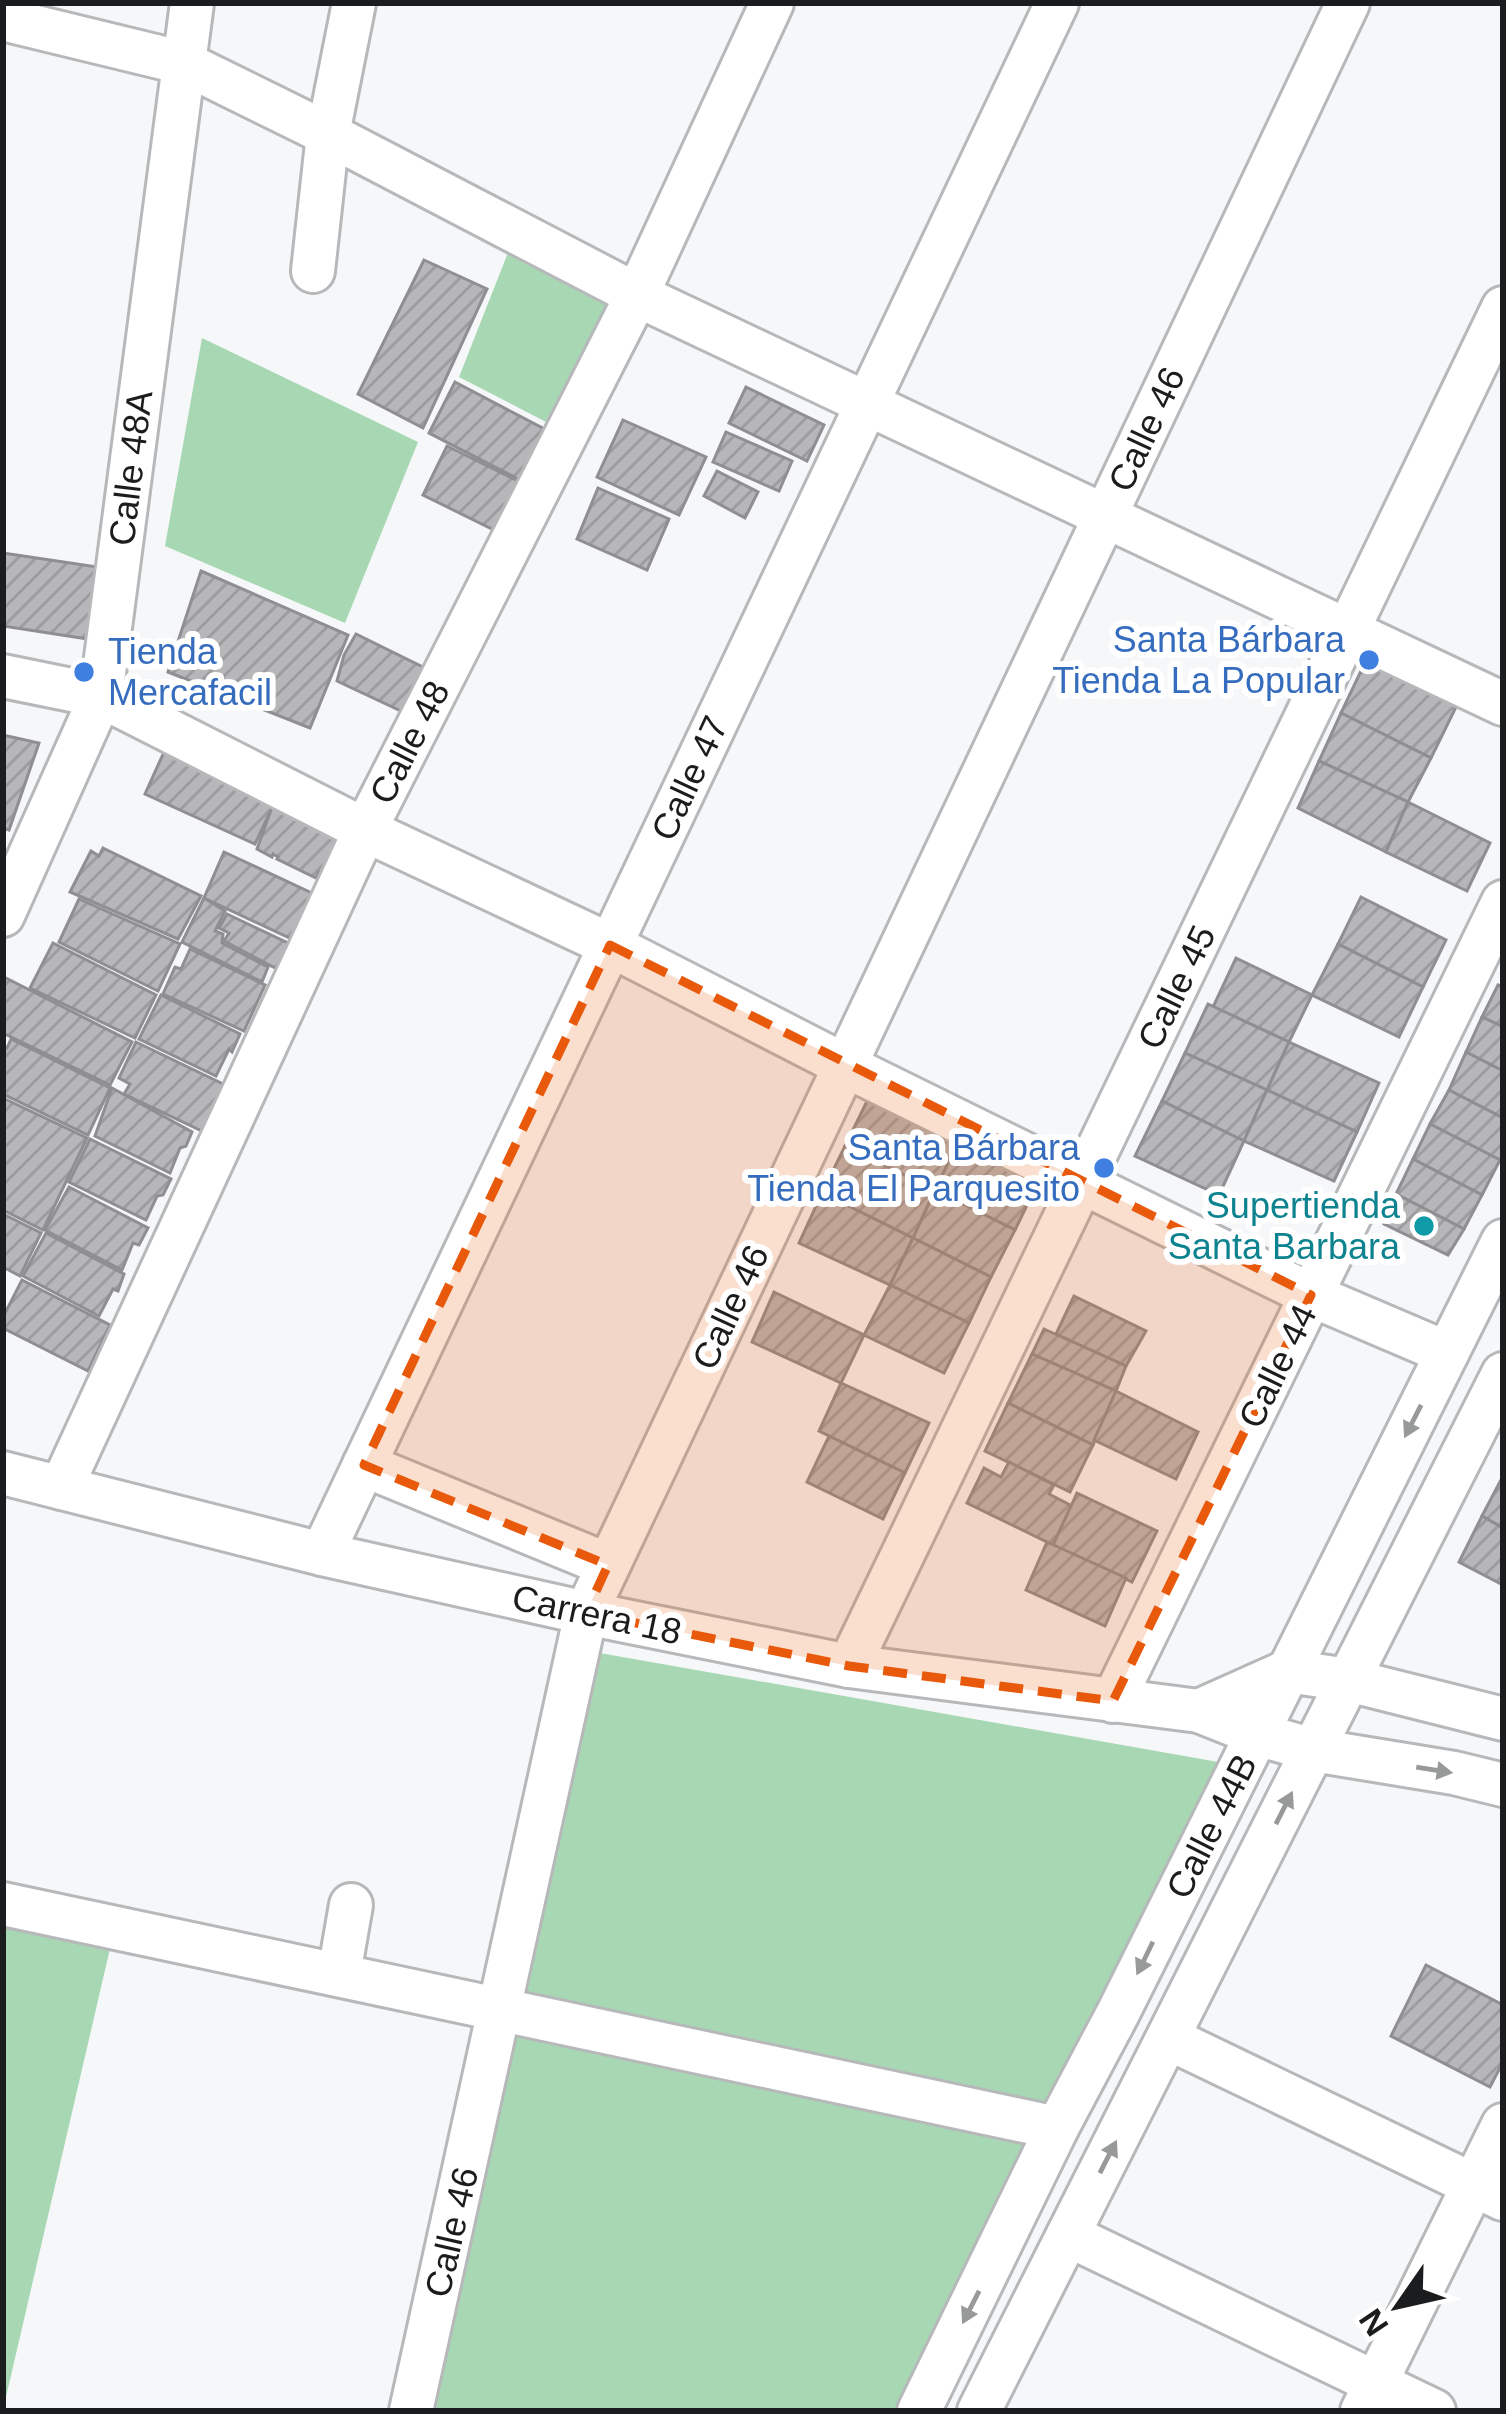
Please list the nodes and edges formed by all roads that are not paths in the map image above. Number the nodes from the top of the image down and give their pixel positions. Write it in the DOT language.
graph roads {
  1 [pos="192,3"];
  2 [pos="354,3"];
  3 [pos="772,3"];
  4 [pos="1057,3"];
  5 [pos="1348,3"];
  6 [pos="3,19"];
  7 [pos="184,63"];
  8 [pos="328,134"];
  9 [pos="313,271"];
  10 [pos="637,295"];
  11 [pos="1503,308"];
  12 [pos="867,404"];
  13 [pos="1105,516"];
  14 [pos="1347,631"];
  15 [pos="3,676"];
  16 [pos="101,696"];
  17 [pos="1503,704"];
  18 [pos="365,830"];
  19 [pos="1503,902"];
  20 [pos="3,915"];
  21 [pos="610,945"];
  22 [pos="844,1065"];
  23 [pos="1082,1183"];
  24 [pos="1503,1241"];
  25 [pos="1311,1295"];
  26 [pos="1448,1353"];
  27 [pos="1503,1374"];
  28 [pos="364,1465"];
  29 [pos="3,1473"];
  30 [pos="62,1488"];
  31 [pos="322,1554"];
  32 [pos="608,1565"];
  33 [pos="586,1612"];
  34 [pos="849,1666"];
  35 [pos="1288,1670"];
  36 [pos="1348,1680"];
  37 [pos="1113,1701"];
  38 [pos="1199,1711"];
  39 [pos="1503,1719"];
  40 [pos="1257,1734"];
  41 [pos="1313,1750"];
  42 [pos="1503,1785"];
  43 [pos="3,1904"];
  44 [pos="351,1905"];
  45 [pos="339,1974"];
  46 [pos="500,2009"];
  47 [pos="1168,2038"];
  48 [pos="1503,2125"];
  49 [pos="1057,2128"];
  50 [pos="1488,2192"];
  51 [pos="1068,2235"];
  52 [pos="1369,2397"];
  53 [pos="411,2411"];
  54 [pos="919,2411"];
  55 [pos="980,2411"];
  56 [pos="1434,2411"];
  1 -- 7 [label="street, Calle 48A"];
  2 -- 8 [label="street"];
  3 -- 10 [label="street, Calle 48"];
  4 -- 12 [label="street, Calle 47"];
  5 -- 13 [label="street, Calle 46"];
  6 -- 7 [label="street"];
  7 -- 8 [label="street"];
  7 -- 16 [label="street, Calle 48A"];
  8 -- 9 [label="street"];
  8 -- 10 [label="street"];
  10 -- 12 [label="street"];
  10 -- 18 [label="street, Calle 48"];
  11 -- 14 [label="street, Calle 45"];
  12 -- 13 [label="street"];
  12 -- 21 [label="street, Calle 47"];
  13 -- 14 [label="street"];
  13 -- 22 [label="street, Calle 46"];
  14 -- 17 [label="street"];
  14 -- 23 [label="street, Calle 45"];
  15 -- 16 [label="street"];
  16 -- 18 [label="street"];
  16 -- 20 [label="street, Calle 48A"];
  18 -- 21 [label="street"];
  18 -- 30 [label="street, Calle 48"];
  19 -- 25 [label="street, Calle 44"];
  21 -- 22 [label="street"];
  21 -- 28 [label="street, Calle 47"];
  22 -- 23 [label="street"];
  22 -- 32 [label="street, Calle 46"];
  23 -- 25 [label="street"];
  23 -- 34 [label="street, Calle 45"];
  24 -- 26 [label="street, Calle 44B"];
  25 -- 26 [label="street"];
  25 -- 37 [label="street, Calle 44"];
  26 -- 35 [label="street, Calle 44B, one-way"];
  27 -- 36 [label="street, Calle 44B"];
  28 -- 31 [label="street, Calle 47"];
  28 -- 32 [label="street"];
  29 -- 30 [label="street, Carrera 18"];
  30 -- 31 [label="street, Carrera 18"];
  31 -- 33 [label="street, Carrera 18"];
  32 -- 33 [label="street, Calle 46"];
  33 -- 34 [label="street, Carrera 18"];
  33 -- 46 [label="street, Calle 46"];
  34 -- 37 [label="street, Carrera 18"];
  35 -- 36 [label="street"];
  35 -- 38 [label="street"];
  35 -- 40 [label="street, Calle 44B"];
  36 -- 39 [label="street"];
  36 -- 41 [label="street, Calle 44B"];
  37 -- 38 [label="street, Carrera 18"];
  38 -- 40 [label="street, Carrera 18"];
  40 -- 41 [label="street, Carrera 18"];
  40 -- 49 [label="street, Calle 44B, one-way"];
  41 -- 42 [label="street, Carrera 18, one-way"];
  47 -- 41 [label="street, Calle 44B, one-way"];
  43 -- 45 [label="street"];
  44 -- 45 [label="street"];
  45 -- 46 [label="street"];
  46 -- 49 [label="street"];
  46 -- 53 [label="street, Calle 46"];
  47 -- 50 [label="street"];
  51 -- 47 [label="street, Calle 44B, one-way"];
  48 -- 50 [label="street"];
  49 -- 54 [label="street, Calle 44B, one-way"];
  50 -- 52 [label="street"];
  51 -- 52 [label="street"];
  51 -- 55 [label="street, Calle 44B"];
  52 -- 56 [label="street"];
}
